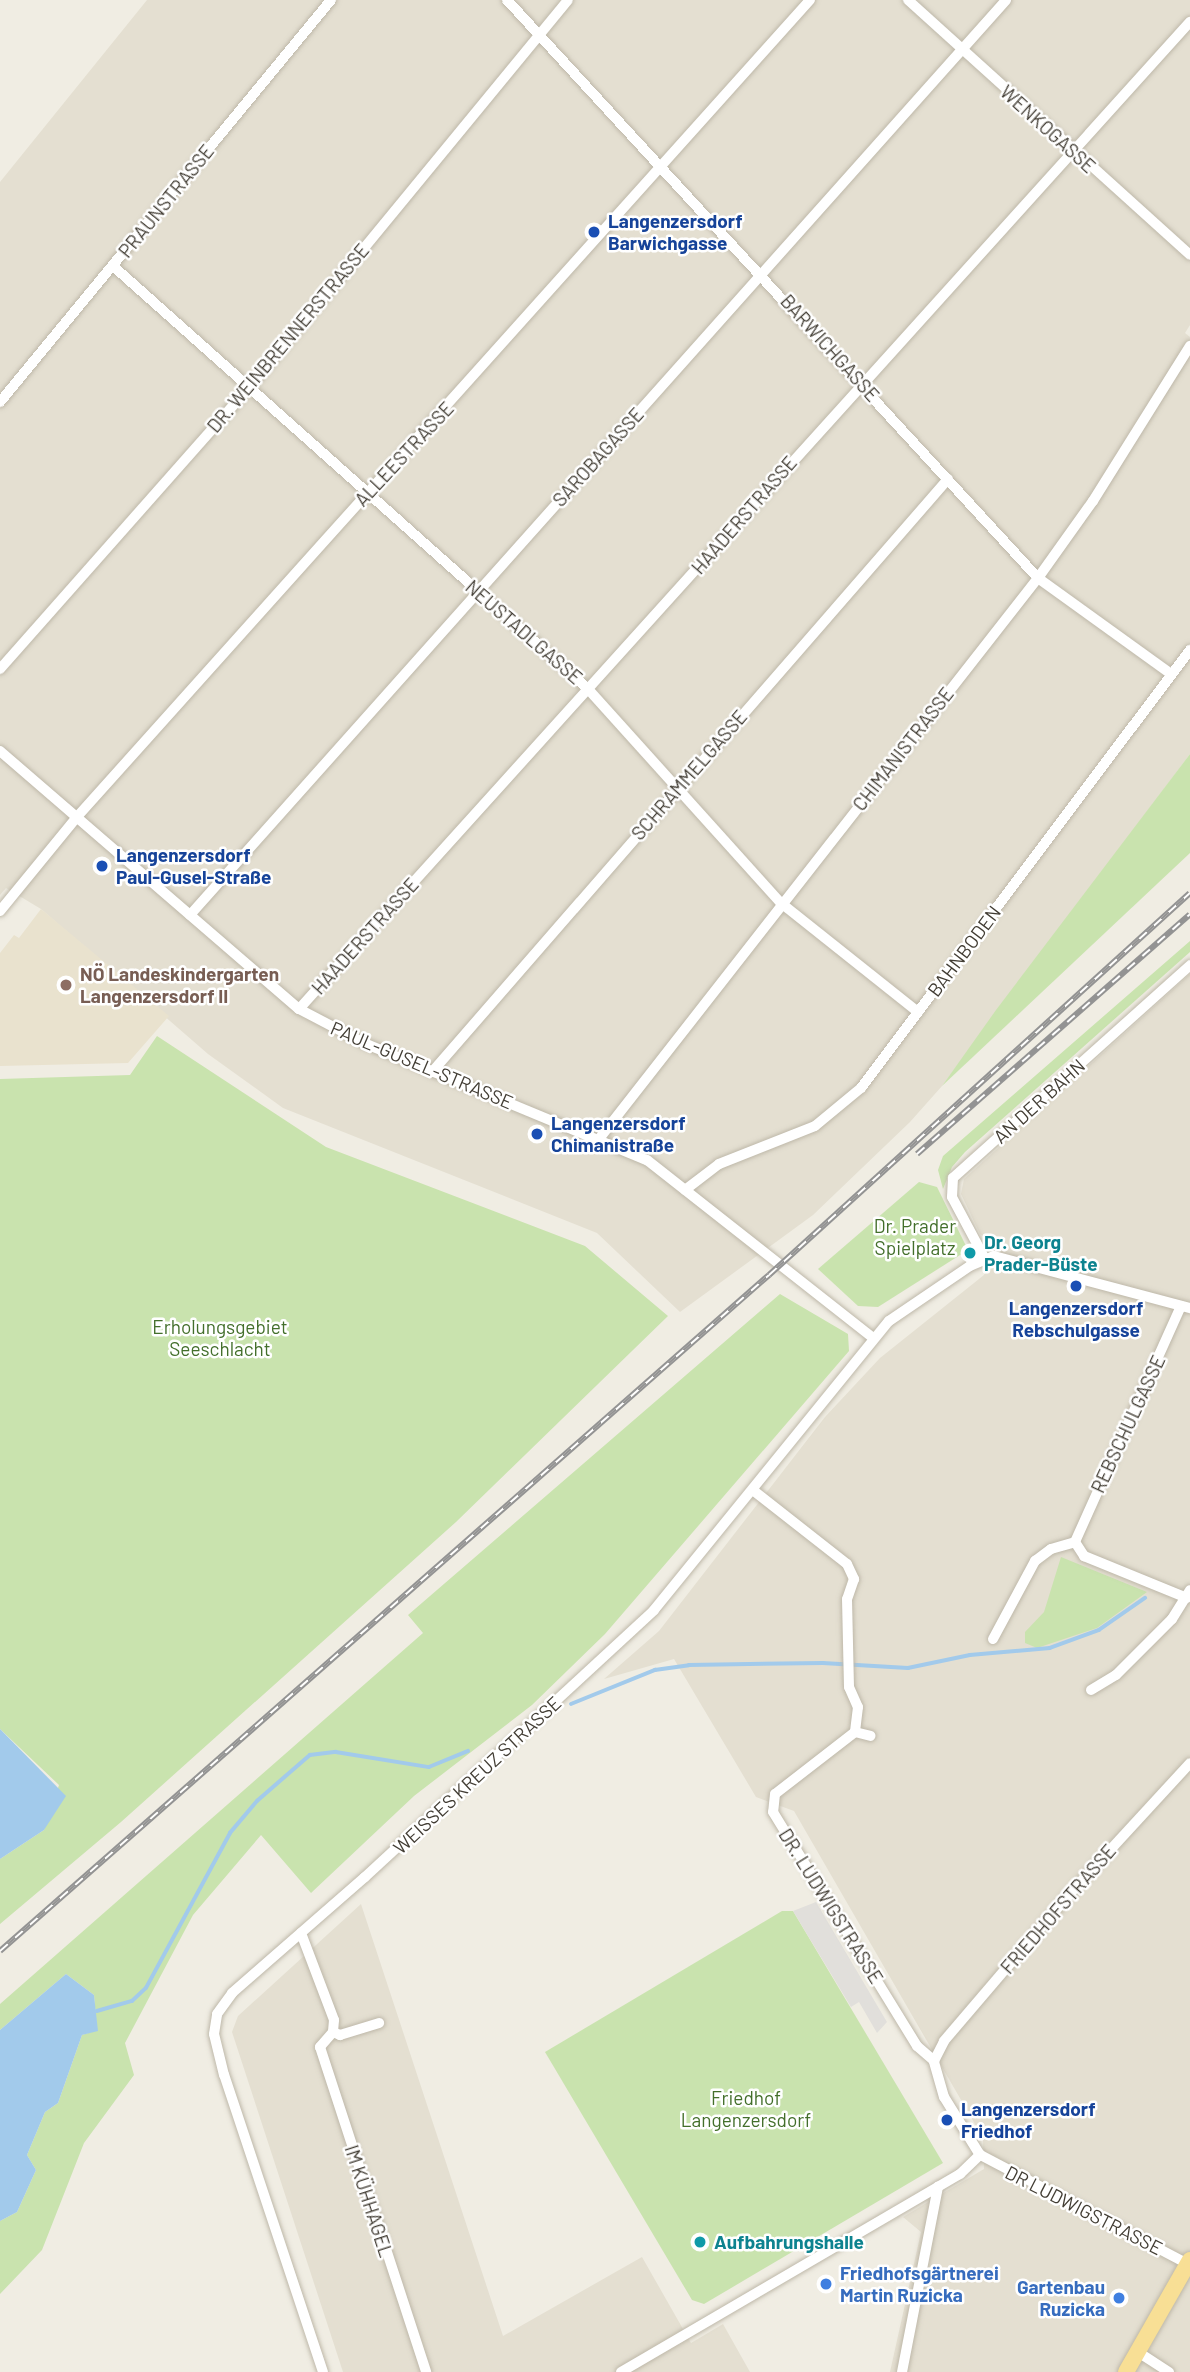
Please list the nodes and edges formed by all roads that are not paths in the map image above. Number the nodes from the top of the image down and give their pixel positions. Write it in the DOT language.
graph roads {
  1 [pos="331,0"];
  2 [pos="507,0"];
  3 [pos="568,0"];
  4 [pos="810,0"];
  5 [pos="908,0"];
  6 [pos="1006,0"];
  7 [pos="1190,22"];
  8 [pos="539,35"];
  9 [pos="961,50"];
  10 [pos="1071,150"];
  11 [pos="662,165"];
  12 [pos="1190,256"];
  13 [pos="113,266"];
  14 [pos="762,273"];
  15 [pos="1190,346"];
  16 [pos="860,383"];
  17 [pos="249,388"];
  18 [pos="0,402"];
  19 [pos="948,479"];
  20 [pos="368,494"];
  21 [pos="1038,578"];
  22 [pos="478,591"];
  23 [pos="1190,650"];
  24 [pos="0,669"];
  25 [pos="1171,674"];
  26 [pos="589,690"];
  27 [pos="0,751"];
  28 [pos="678,786"];
  29 [pos="76,818"];
  30 [pos="781,903"];
  31 [pos="0,911"];
  32 [pos="190,915"];
  33 [pos="1190,965"];
  34 [pos="299,1009"];
  35 [pos="918,1012"];
  36 [pos="432,1072"];
  37 [pos="599,1139"];
  38 [pos="685,1190"];
  39 [pos="984,1257"];
  40 [pos="1186,1307"];
  41 [pos="873,1337"];
  42 [pos="754,1490"];
  43 [pos="1075,1542"];
  44 [pos="1188,1594"];
  45 [pos="993,1639"];
  46 [pos="1091,1690"];
  47 [pos="855,1732"];
  48 [pos="871,1736"];
  49 [pos="1190,1763"];
  50 [pos="301,1933"];
  51 [pos="379,2023"];
  52 [pos="333,2032"];
  53 [pos="934,2062"];
  54 [pos="980,2155"];
  55 [pos="938,2186"];
  56 [pos="1189,2262"];
  57 [pos="1138,2352"];
  58 [pos="323,2372"];
  59 [pos="426,2372"];
  60 [pos="621,2372"];
  61 [pos="902,2372"];
  62 [pos="1126,2372"];
  63 [pos="1169,2372"];
  1 -- 13 [label="street, PRAUNSTRASSE"];
  2 -- 8 [label="street, BARWICHGASSE"];
  3 -- 8 [label="street, DR. WEINBRENNERSTRASSE"];
  4 -- 11 [label="street, ALLEESTRASSE"];
  5 -- 9 [label="street, WENKOGASSE"];
  6 -- 9 [label="street, SAROBAGASSE"];
  7 -- 10 [label="street, HAADERSTRASSE"];
  8 -- 11 [label="street, BARWICHGASSE"];
  8 -- 17 [label="street, DR. WEINBRENNERSTRASSE"];
  9 -- 10 [label="street, WENKOGASSE"];
  9 -- 14 [label="street, SAROBAGASSE"];
  10 -- 12 [label="street, WENKOGASSE"];
  10 -- 16 [label="street, HAADERSTRASSE"];
  11 -- 14 [label="street, BARWICHGASSE"];
  11 -- 20 [label="street, ALLEESTRASSE"];
  13 -- 17 [label="street, NEUSTADLGASSE"];
  13 -- 18 [label="street, PRAUNSTRASSE"];
  14 -- 16 [label="street, BARWICHGASSE"];
  14 -- 22 [label="street, SAROBAGASSE"];
  15 -- 21 [label="street, CHIMANISTRASSE"];
  16 -- 19 [label="street, BARWICHGASSE"];
  16 -- 26 [label="street, HAADERSTRASSE"];
  17 -- 20 [label="street, NEUSTADLGASSE"];
  17 -- 24 [label="street, DR. WEINBRENNERSTRASSE"];
  19 -- 21 [label="street, BARWICHGASSE"];
  19 -- 28 [label="street, SCHRAMMELGASSE"];
  20 -- 22 [label="street, NEUSTADLGASSE"];
  20 -- 29 [label="street, ALLEESTRASSE"];
  21 -- 25 [label="street, BARWICHGASSE"];
  21 -- 30 [label="street, CHIMANISTRASSE"];
  22 -- 26 [label="street, NEUSTADLGASSE"];
  22 -- 32 [label="street, SAROBAGASSE"];
  23 -- 25 [label="street, BAHNBODEN"];
  25 -- 35 [label="street, BAHNBODEN"];
  26 -- 28 [label="street, NEUSTADLGASSE"];
  26 -- 34 [label="street, HAADERSTRASSE"];
  27 -- 29 [label="street, PAUL-GUSEL-STRASSE"];
  28 -- 30 [label="street, NEUSTADLGASSE"];
  28 -- 36 [label="street, SCHRAMMELGASSE"];
  29 -- 31 [label="street, ALLEESTRASSE"];
  29 -- 32 [label="street, PAUL-GUSEL-STRASSE"];
  30 -- 35 [label="street, NEUSTADLGASSE"];
  30 -- 37 [label="street, CHIMANISTRASSE"];
  32 -- 34 [label="street, PAUL-GUSEL-STRASSE"];
  33 -- 39 [label="street, AN DER BAHN"];
  34 -- 36 [label="street, PAUL-GUSEL-STRASSE"];
  35 -- 38 [label="street, BAHNBODEN"];
  36 -- 37 [label="street, PAUL-GUSEL-STRASSE"];
  37 -- 38 [label="street, PAUL-GUSEL-STRASSE"];
  38 -- 41 [label="street, PAUL-GUSEL-STRASSE"];
  39 -- 40 [label="street"];
  39 -- 41 [label="street, WEISSES KREUZ STRASSE"];
  40 -- 43 [label="street, REBSCHULGASSE"];
  41 -- 42 [label="street, WEISSES KREUZ STRASSE"];
  42 -- 47 [label="street"];
  42 -- 50 [label="street, WEISSES KREUZ STRASSE"];
  43 -- 44 [label="street"];
  43 -- 45 [label="street"];
  44 -- 46 [label="street"];
  47 -- 48 [label="street"];
  47 -- 53 [label="street, DR. LUDWIGSTRASSE"];
  49 -- 53 [label="street, FRIEDHOFSTRASSE"];
  50 -- 52 [label="street, IM KÜHHAGEL"];
  50 -- 58 [label="street, WEISSES KREUZ STRASSE"];
  51 -- 52 [label="street"];
  52 -- 59 [label="street, IM KÜHHAGEL"];
  53 -- 54 [label="street"];
  54 -- 55 [label="street"];
  54 -- 56 [label="street, DR LUDWIGSTRASSE"];
  55 -- 60 [label="street"];
  55 -- 61 [label="street"];
  56 -- 57 [label="main road"];
  57 -- 62 [label="main road"];
  57 -- 63 [label="street"];
}
